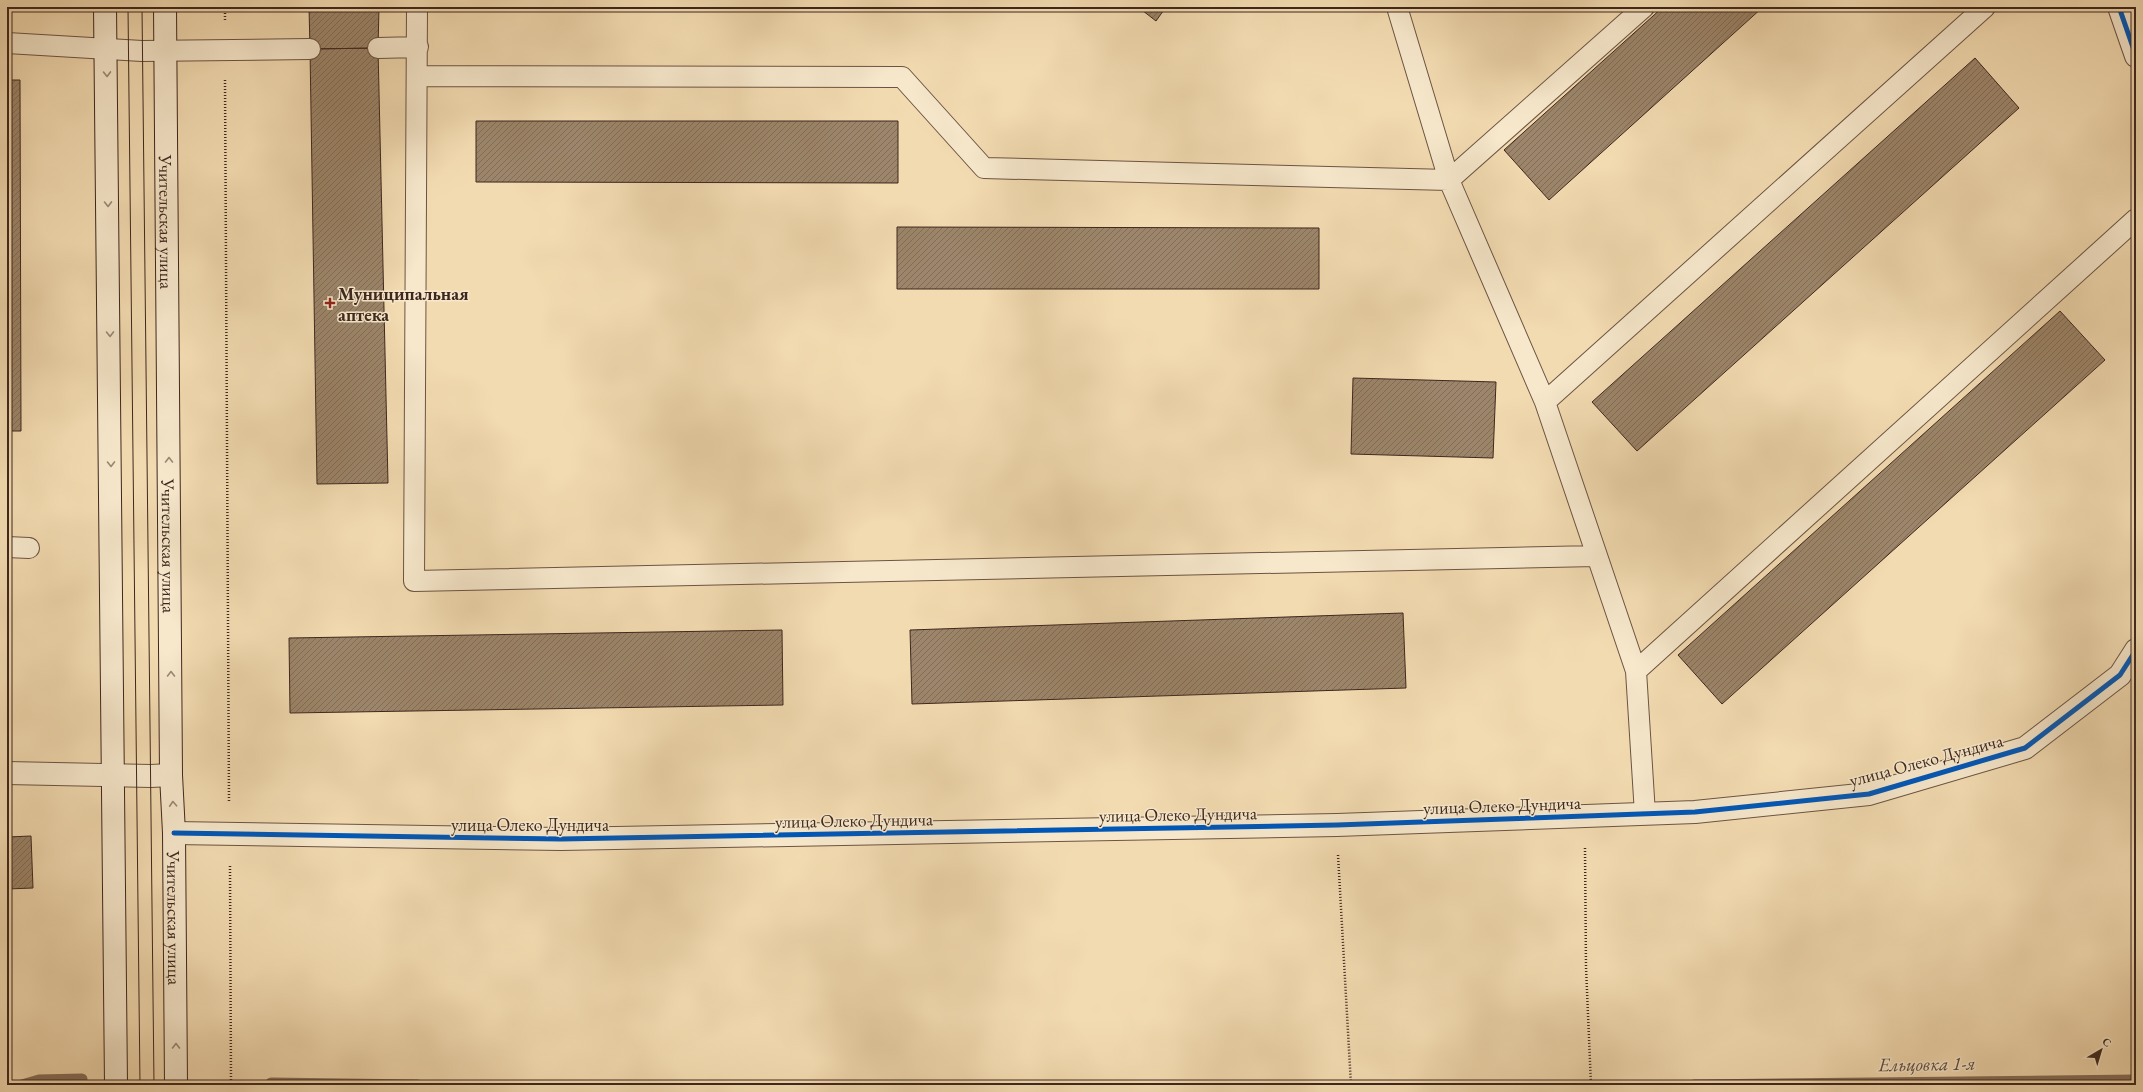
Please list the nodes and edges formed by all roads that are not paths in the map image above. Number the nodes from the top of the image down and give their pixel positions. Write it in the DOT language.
graph roads {
  1 [pos="106,7"];
  2 [pos="165,7"];
  3 [pos="417,7"];
  4 [pos="1398,7"];
  5 [pos="1644,7"];
  6 [pos="1985,7"];
  7 [pos="2119,7"];
  8 [pos="7,43"];
  9 [pos="418,47"];
  10 [pos="378,48"];
  11 [pos="106,49"];
  12 [pos="310,49"];
  13 [pos="166,52"];
  14 [pos="2136,56"];
  15 [pos="418,76"];
  16 [pos="1449,180"];
  17 [pos="2136,219"];
  18 [pos="1545,402"];
  19 [pos="7,547"];
  20 [pos="29,548"];
  21 [pos="1596,556"];
  22 [pos="2136,650"];
  23 [pos="1636,670"];
  24 [pos="7,773"];
  25 [pos="114,775"];
  26 [pos="171,775"];
  27 [pos="1645,814"];
  28 [pos="174,833"];
  29 [pos="116,1085"];
  30 [pos="176,1085"];
  1 -- 11 [label="street"];
  2 -- 13 [label="street, Учительская улица"];
  3 -- 9 [label="lane"];
  4 -- 16 [label="lane"];
  5 -- 16 [label="lane"];
  6 -- 18 [label="lane"];
  7 -- 14 [label="street"];
  8 -- 11 [label="lane"];
  9 -- 10 [label="lane"];
  9 -- 15 [label="lane"];
  11 -- 13 [label="lane"];
  11 -- 25 [label="street, one-way"];
  12 -- 13 [label="lane"];
  26 -- 13 [label="street, Учительская улица, one-way"];
  15 -- 16 [label="lane"];
  15 -- 21 [label="lane"];
  16 -- 18 [label="lane"];
  17 -- 23 [label="lane"];
  18 -- 21 [label="lane"];
  19 -- 20 [label="lane"];
  21 -- 23 [label="lane"];
  22 -- 27 [label="street, улица Олеко Дундича"];
  23 -- 27 [label="lane"];
  24 -- 25 [label="street"];
  25 -- 26 [label="street"];
  25 -- 29 [label="street"];
  28 -- 26 [label="street, Учительская улица, one-way"];
  27 -- 28 [label="street, улица Олеко Дундича"];
  30 -- 28 [label="street, Учительская улица, one-way"];
}
